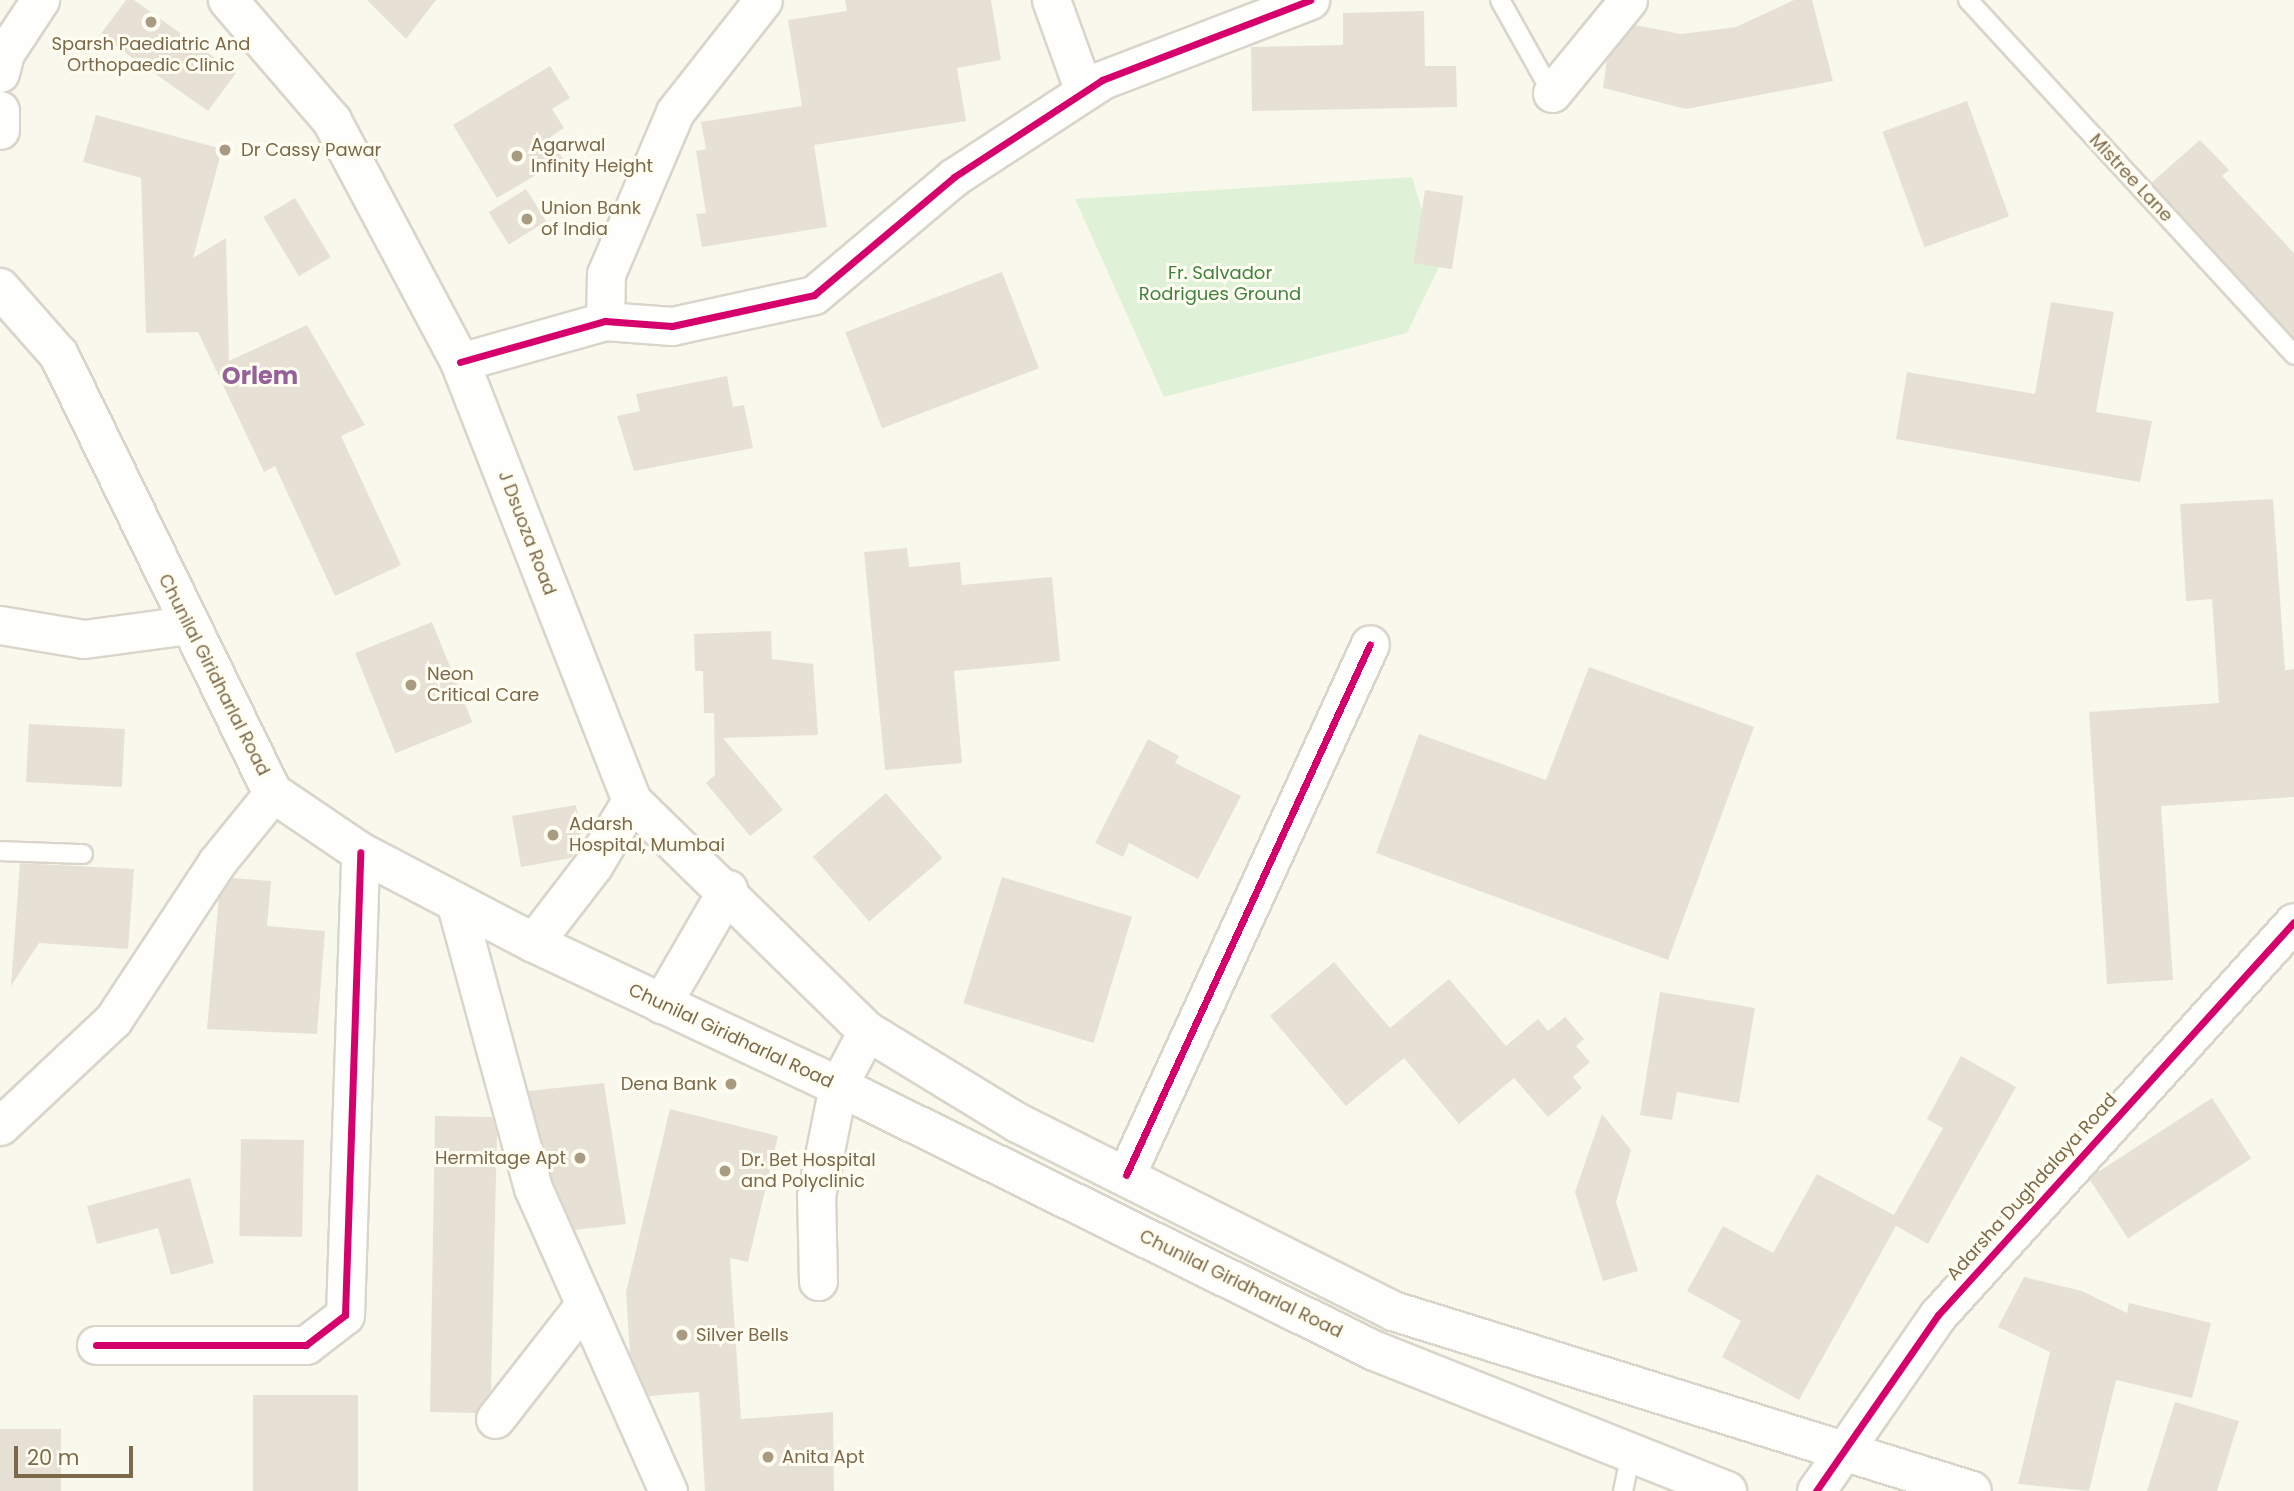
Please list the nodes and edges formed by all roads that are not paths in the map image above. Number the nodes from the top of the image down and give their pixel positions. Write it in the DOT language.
graph roads {
  1 [pos="40,0"];
  2 [pos="228,0"];
  3 [pos="763,0"];
  4 [pos="1051,0"];
  5 [pos="1310,0"];
  6 [pos="1500,0"];
  7 [pos="1628,0"];
  8 [pos="1968,0"];
  9 [pos="0,73"];
  10 [pos="1084,91"];
  11 [pos="1552,93"];
  12 [pos="0,110"];
  13 [pos="0,130"];
  14 [pos="0,288"];
  15 [pos="605,321"];
  16 [pos="2294,355"];
  17 [pos="460,362"];
  18 [pos="0,625"];
  19 [pos="187,625"];
  20 [pos="1370,645"];
  21 [pos="273,793"];
  22 [pos="632,801"];
  23 [pos="0,851"];
  24 [pos="360,852"];
  25 [pos="83,854"];
  26 [pos="728,890"];
  27 [pos="455,901"];
  28 [pos="2294,922"];
  29 [pos="534,943"];
  30 [pos="662,1004"];
  31 [pos="867,1031"];
  32 [pos="838,1086"];
  33 [pos="0,1126"];
  34 [pos="1126,1175"];
  35 [pos="818,1281"];
  36 [pos="584,1304"];
  37 [pos="96,1345"];
  38 [pos="495,1419"];
  39 [pos="1840,1452"];
  40 [pos="1632,1453"];
  41 [pos="668,1491"];
  42 [pos="1623,1491"];
  43 [pos="1727,1491"];
  44 [pos="1816,1491"];
  45 [pos="1972,1491"];
  1 -- 9 [label="street"];
  2 -- 17 [label="main road, J Dsuoza Road"];
  3 -- 15 [label="street"];
  4 -- 10 [label="street"];
  5 -- 10 [label="street"];
  6 -- 11 [label="lane"];
  7 -- 11 [label="street"];
  8 -- 16 [label="lane, Mistree Lane"];
  10 -- 15 [label="street"];
  12 -- 13 [label="street"];
  14 -- 19 [label="main road, Chunilal Giridharlal Road"];
  15 -- 17 [label="street"];
  17 -- 22 [label="main road, J Dsuoza Road"];
  18 -- 19 [label="street"];
  19 -- 21 [label="main road, Chunilal Giridharlal Road"];
  20 -- 34 [label="street"];
  21 -- 24 [label="main road, Chunilal Giridharlal Road"];
  21 -- 33 [label="street"];
  22 -- 26 [label="main road, J Dsuoza Road"];
  22 -- 29 [label="main road"];
  23 -- 25 [label="lane"];
  24 -- 27 [label="main road, Chunilal Giridharlal Road"];
  24 -- 37 [label="street"];
  26 -- 30 [label="main road"];
  26 -- 31 [label="main road, J Dsuoza Road"];
  27 -- 29 [label="main road, Chunilal Giridharlal Road"];
  27 -- 36 [label="street"];
  28 -- 39 [label="street, Adarsha Dughdalaya Road"];
  29 -- 30 [label="main road, Chunilal Giridharlal Road"];
  30 -- 32 [label="main road, Chunilal Giridharlal Road"];
  31 -- 32 [label="street"];
  31 -- 34 [label="main road"];
  32 -- 35 [label="street"];
  32 -- 40 [label="main road, Chunilal Giridharlal Road"];
  34 -- 39 [label="main road"];
  36 -- 38 [label="street"];
  36 -- 41 [label="street"];
  39 -- 44 [label="street, Adarsha Dughdalaya Road"];
  39 -- 45 [label="main road"];
  40 -- 42 [label="lane"];
  40 -- 43 [label="main road, Chunilal Giridharlal Road"];
}
